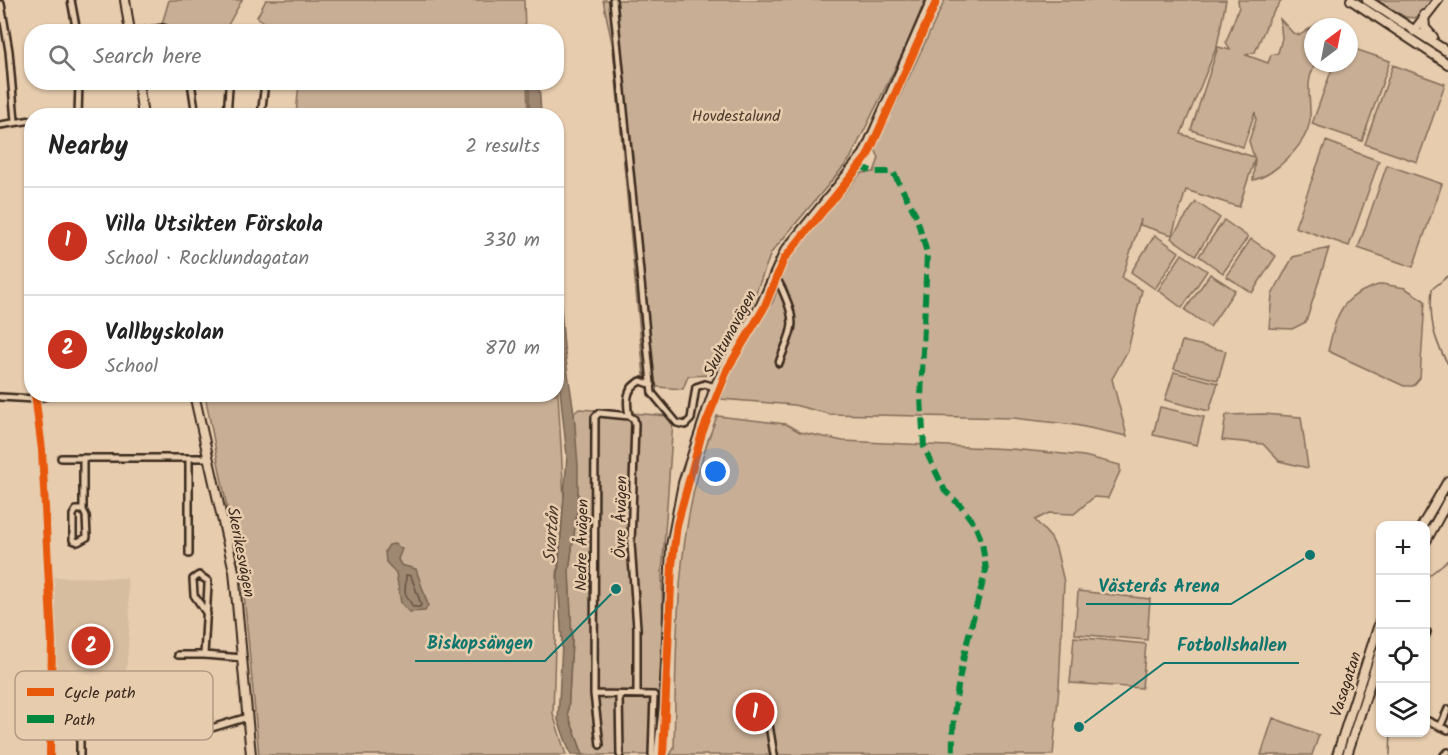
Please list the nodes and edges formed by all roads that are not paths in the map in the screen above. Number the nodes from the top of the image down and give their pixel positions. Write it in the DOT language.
graph roads {
  1 [pos="71,0"];
  2 [pos="125,0"];
  3 [pos="613,0"];
  4 [pos="932,0"];
  5 [pos="1350,0"];
  6 [pos="1367,0"];
  7 [pos="1438,0"];
  8 [pos="1,4"];
  9 [pos="1424,15"];
  10 [pos="1403,21"];
  11 [pos="76,24"];
  12 [pos="129,24"];
  13 [pos="1415,29"];
  14 [pos="1409,37"];
  15 [pos="1445,50"];
  16 [pos="1448,64"];
  17 [pos="79,90"];
  18 [pos="139,90"];
  19 [pos="192,90"];
  20 [pos="229,90"];
  21 [pos="264,91"];
  22 [pos="78,108"];
  23 [pos="142,108"];
  24 [pos="195,108"];
  25 [pos="228,108"];
  26 [pos="262,108"];
  27 [pos="24,120"];
  28 [pos="15,121"];
  29 [pos="0,125"];
  30 [pos="773,275"];
  31 [pos="779,363"];
  32 [pos="652,385"];
  33 [pos="715,387"];
  34 [pos="0,397"];
  35 [pos="24,398"];
  36 [pos="196,402"];
  37 [pos="629,416"];
  38 [pos="61,458"];
  39 [pos="83,458"];
  40 [pos="209,458"];
  41 [pos="189,459"];
  42 [pos="1448,481"];
  43 [pos="1448,500"];
  44 [pos="83,510"];
  45 [pos="1424,521"];
  46 [pos="1430,532"];
  47 [pos="189,555"];
  48 [pos="207,614"];
  49 [pos="1377,629"];
  50 [pos="178,655"];
  51 [pos="204,655"];
  52 [pos="243,658"];
  53 [pos="1376,664"];
  54 [pos="594,694"];
  55 [pos="637,694"];
  56 [pos="618,695"];
  57 [pos="1448,710"];
  58 [pos="248,717"];
  59 [pos="768,719"];
  60 [pos="1430,722"];
  61 [pos="1440,727"];
  62 [pos="213,728"];
  63 [pos="1448,730"];
  64 [pos="600,745"];
  65 [pos="1448,752"];
  66 [pos="251,755"];
  67 [pos="620,755"];
  68 [pos="652,755"];
  69 [pos="658,755"];
  70 [pos="774,755"];
  71 [pos="1337,755"];
  72 [pos="1347,755"];
  73 [pos="1444,755"];
  1 -- 11 [label="street"];
  2 -- 12 [label="street"];
  3 -- 32 [label="street"];
  4 -- 30 [label="street, Skultunavägen"];
  5 -- 14 [label="street"];
  6 -- 10 [label="street"];
  7 -- 9 [label="street"];
  8 -- 28 [label="street"];
  9 -- 10 [label="street"];
  9 -- 13 [label="street"];
  9 -- 15 [label="street"];
  10 -- 13 [label="street"];
  13 -- 14 [label="street"];
  13 -- 15 [label="street"];
  14 -- 16 [label="street"];
  17 -- 22 [label="street"];
  18 -- 23 [label="street"];
  19 -- 24 [label="street"];
  20 -- 25 [label="street"];
  21 -- 26 [label="street"];
  27 -- 28 [label="street"];
  28 -- 29 [label="street"];
  30 -- 31 [label="street, Skultunavägen"];
  30 -- 33 [label="street, Skultunavägen"];
  32 -- 33 [label="street"];
  32 -- 37 [label="street, Övre Åvägen"];
  33 -- 69 [label="street, Skultunavägen"];
  34 -- 35 [label="street"];
  36 -- 40 [label="street, Skerikesvägen"];
  37 -- 54 [label="street, Nedre Åvägen"];
  37 -- 55 [label="street, Övre Åvägen"];
  38 -- 39 [label="street"];
  39 -- 41 [label="street"];
  39 -- 44 [label="street"];
  40 -- 41 [label="street"];
  40 -- 52 [label="street, Skerikesvägen"];
  41 -- 47 [label="street"];
  42 -- 45 [label="street"];
  43 -- 46 [label="street"];
  44 -- 44 [label="street"];
  48 -- 48 [label="street"];
  48 -- 51 [label="street"];
  49 -- 71 [label="street, Vasagatan"];
  50 -- 51 [label="street"];
  51 -- 52 [label="street"];
  52 -- 58 [label="street, Skerikesvägen"];
  53 -- 72 [label="street, Vasagatan"];
  54 -- 56 [label="street"];
  54 -- 64 [label="street, Nedre Åvägen"];
  55 -- 56 [label="street"];
  55 -- 68 [label="street"];
  56 -- 67 [label="street"];
  57 -- 61 [label="street"];
  58 -- 62 [label="street"];
  58 -- 66 [label="street, Skerikesvägen"];
  59 -- 70 [label="street"];
  60 -- 61 [label="street"];
  61 -- 63 [label="street"];
  65 -- 73 [label="street"];
}
